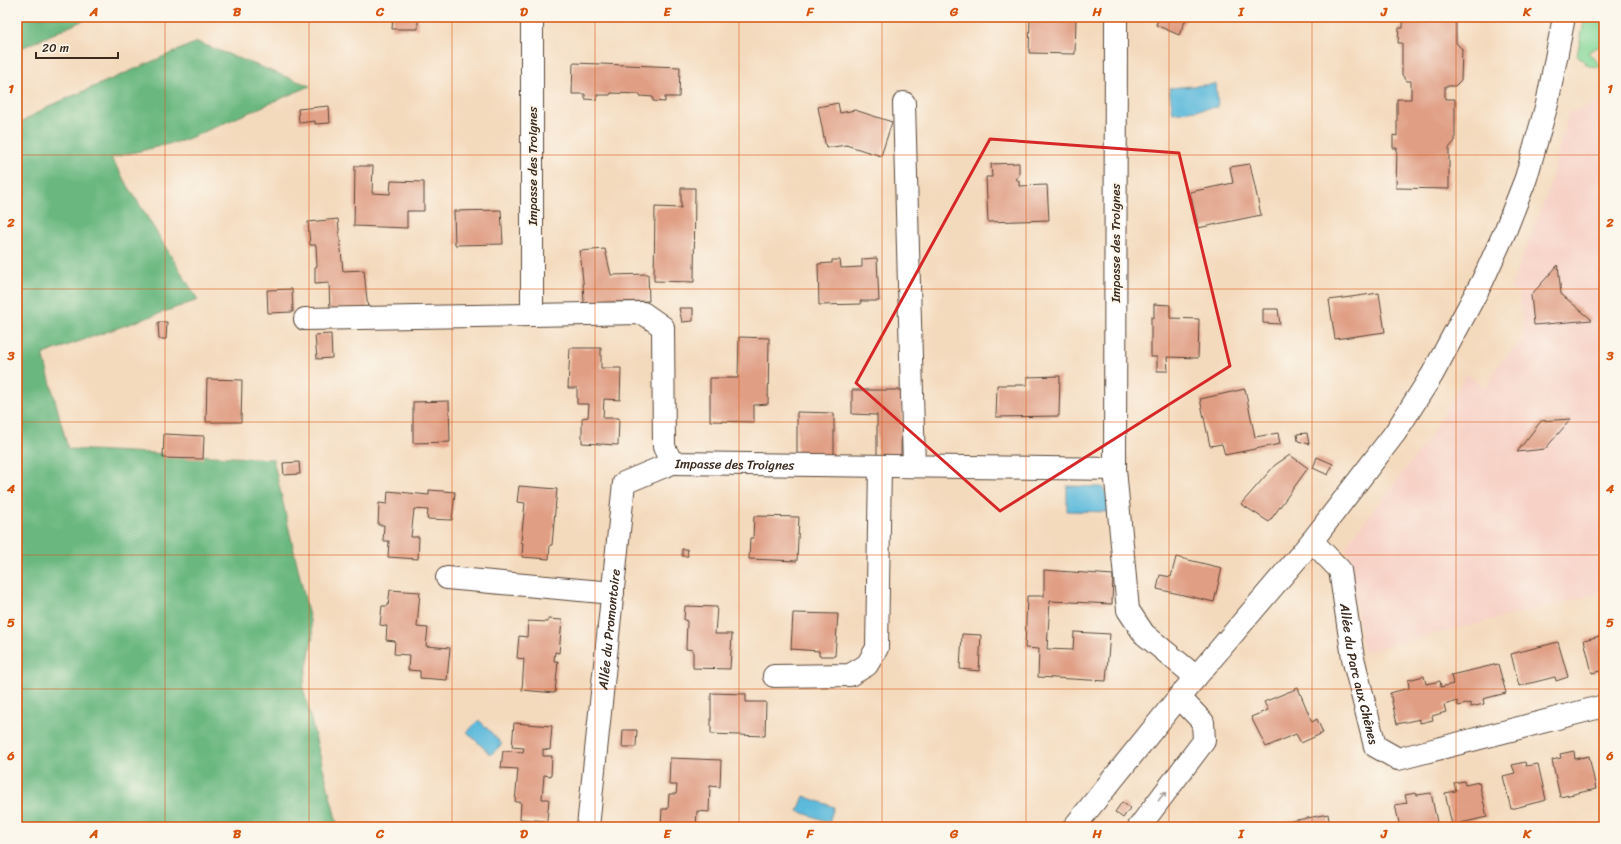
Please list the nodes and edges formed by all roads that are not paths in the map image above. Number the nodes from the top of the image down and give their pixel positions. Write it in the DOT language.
graph roads {
  1 [pos="532,17"];
  2 [pos="1116,17"];
  3 [pos="1564,17"];
  4 [pos="904,103"];
  5 [pos="532,315"];
  6 [pos="305,319"];
  7 [pos="672,463"];
  8 [pos="880,466"];
  9 [pos="914,466"];
  10 [pos="1115,469"];
  11 [pos="1312,541"];
  12 [pos="447,578"];
  13 [pos="613,593"];
  14 [pos="774,676"];
  15 [pos="1196,677"];
  16 [pos="1179,697"];
  17 [pos="1604,706"];
  18 [pos="588,827"];
  19 [pos="1074,827"];
  20 [pos="1139,827"];
  1 -- 5 [label="street, Impasse des Troignes"];
  2 -- 10 [label="street, Impasse des Troignes"];
  3 -- 11 [label="street"];
  4 -- 9 [label="street"];
  5 -- 6 [label="street, Impasse des Troignes"];
  5 -- 7 [label="street, Impasse des Troignes"];
  7 -- 8 [label="street, Impasse des Troignes"];
  7 -- 13 [label="street, Allée du Promontoire"];
  8 -- 9 [label="street, Impasse des Troignes"];
  8 -- 14 [label="street"];
  9 -- 10 [label="street, Impasse des Troignes"];
  10 -- 15 [label="street, Impasse des Troignes"];
  11 -- 15 [label="street"];
  11 -- 17 [label="street, Allée du Parc aux Chênes"];
  12 -- 13 [label="street"];
  13 -- 18 [label="street, Allée du Promontoire"];
  15 -- 16 [label="street"];
  16 -- 19 [label="street"];
  20 -- 16 [label="street, one-way"];
}
